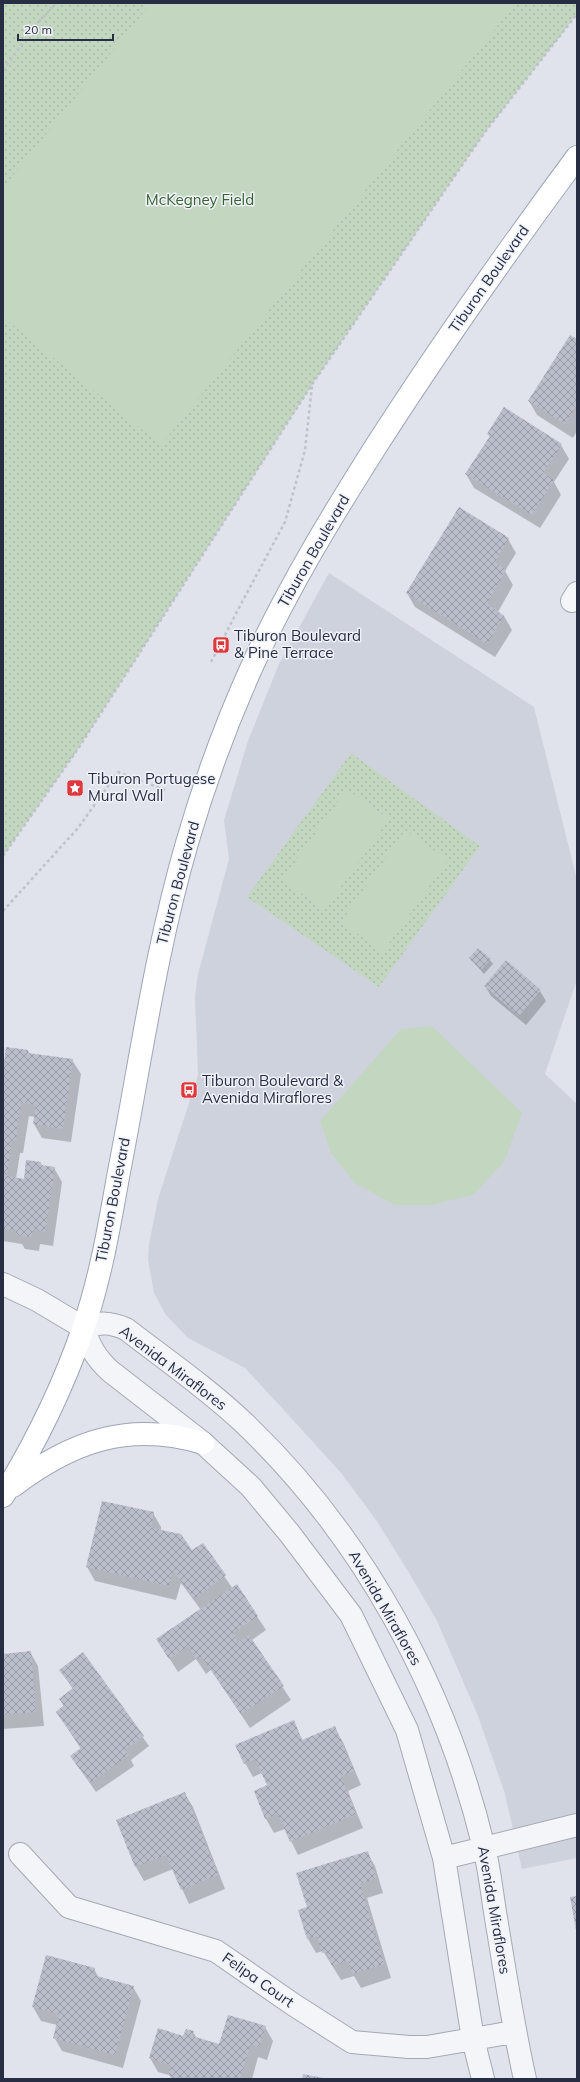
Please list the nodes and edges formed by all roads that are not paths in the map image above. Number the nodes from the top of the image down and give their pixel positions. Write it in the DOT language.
graph roads {
  1 [pos="577,157"];
  2 [pos="3,1284"];
  3 [pos="84,1328"];
  4 [pos="203,1443"];
  5 [pos="4,1494"];
  6 [pos="577,1825"];
  7 [pos="484,1849"];
  8 [pos="20,1854"];
  9 [pos="444,1858"];
  10 [pos="514,2032"];
  11 [pos="473,2039"];
  12 [pos="483,2079"];
  13 [pos="525,2079"];
  1 -- 3 [label="main road, Tiburon Boulevard"];
  2 -- 3 [label="street"];
  3 -- 4 [label="street"];
  3 -- 5 [label="main road, Tiburon Boulevard"];
  3 -- 7 [label="street, Avenida Miraflores"];
  4 -- 5 [label="main road"];
  4 -- 9 [label="street"];
  6 -- 7 [label="street"];
  7 -- 9 [label="street"];
  7 -- 10 [label="street, Avenida Miraflores"];
  8 -- 11 [label="street, Felipa Court"];
  9 -- 11 [label="street"];
  10 -- 11 [label="street, Felipa Court"];
  10 -- 13 [label="street, Avenida Miraflores"];
  11 -- 12 [label="street"];
}
